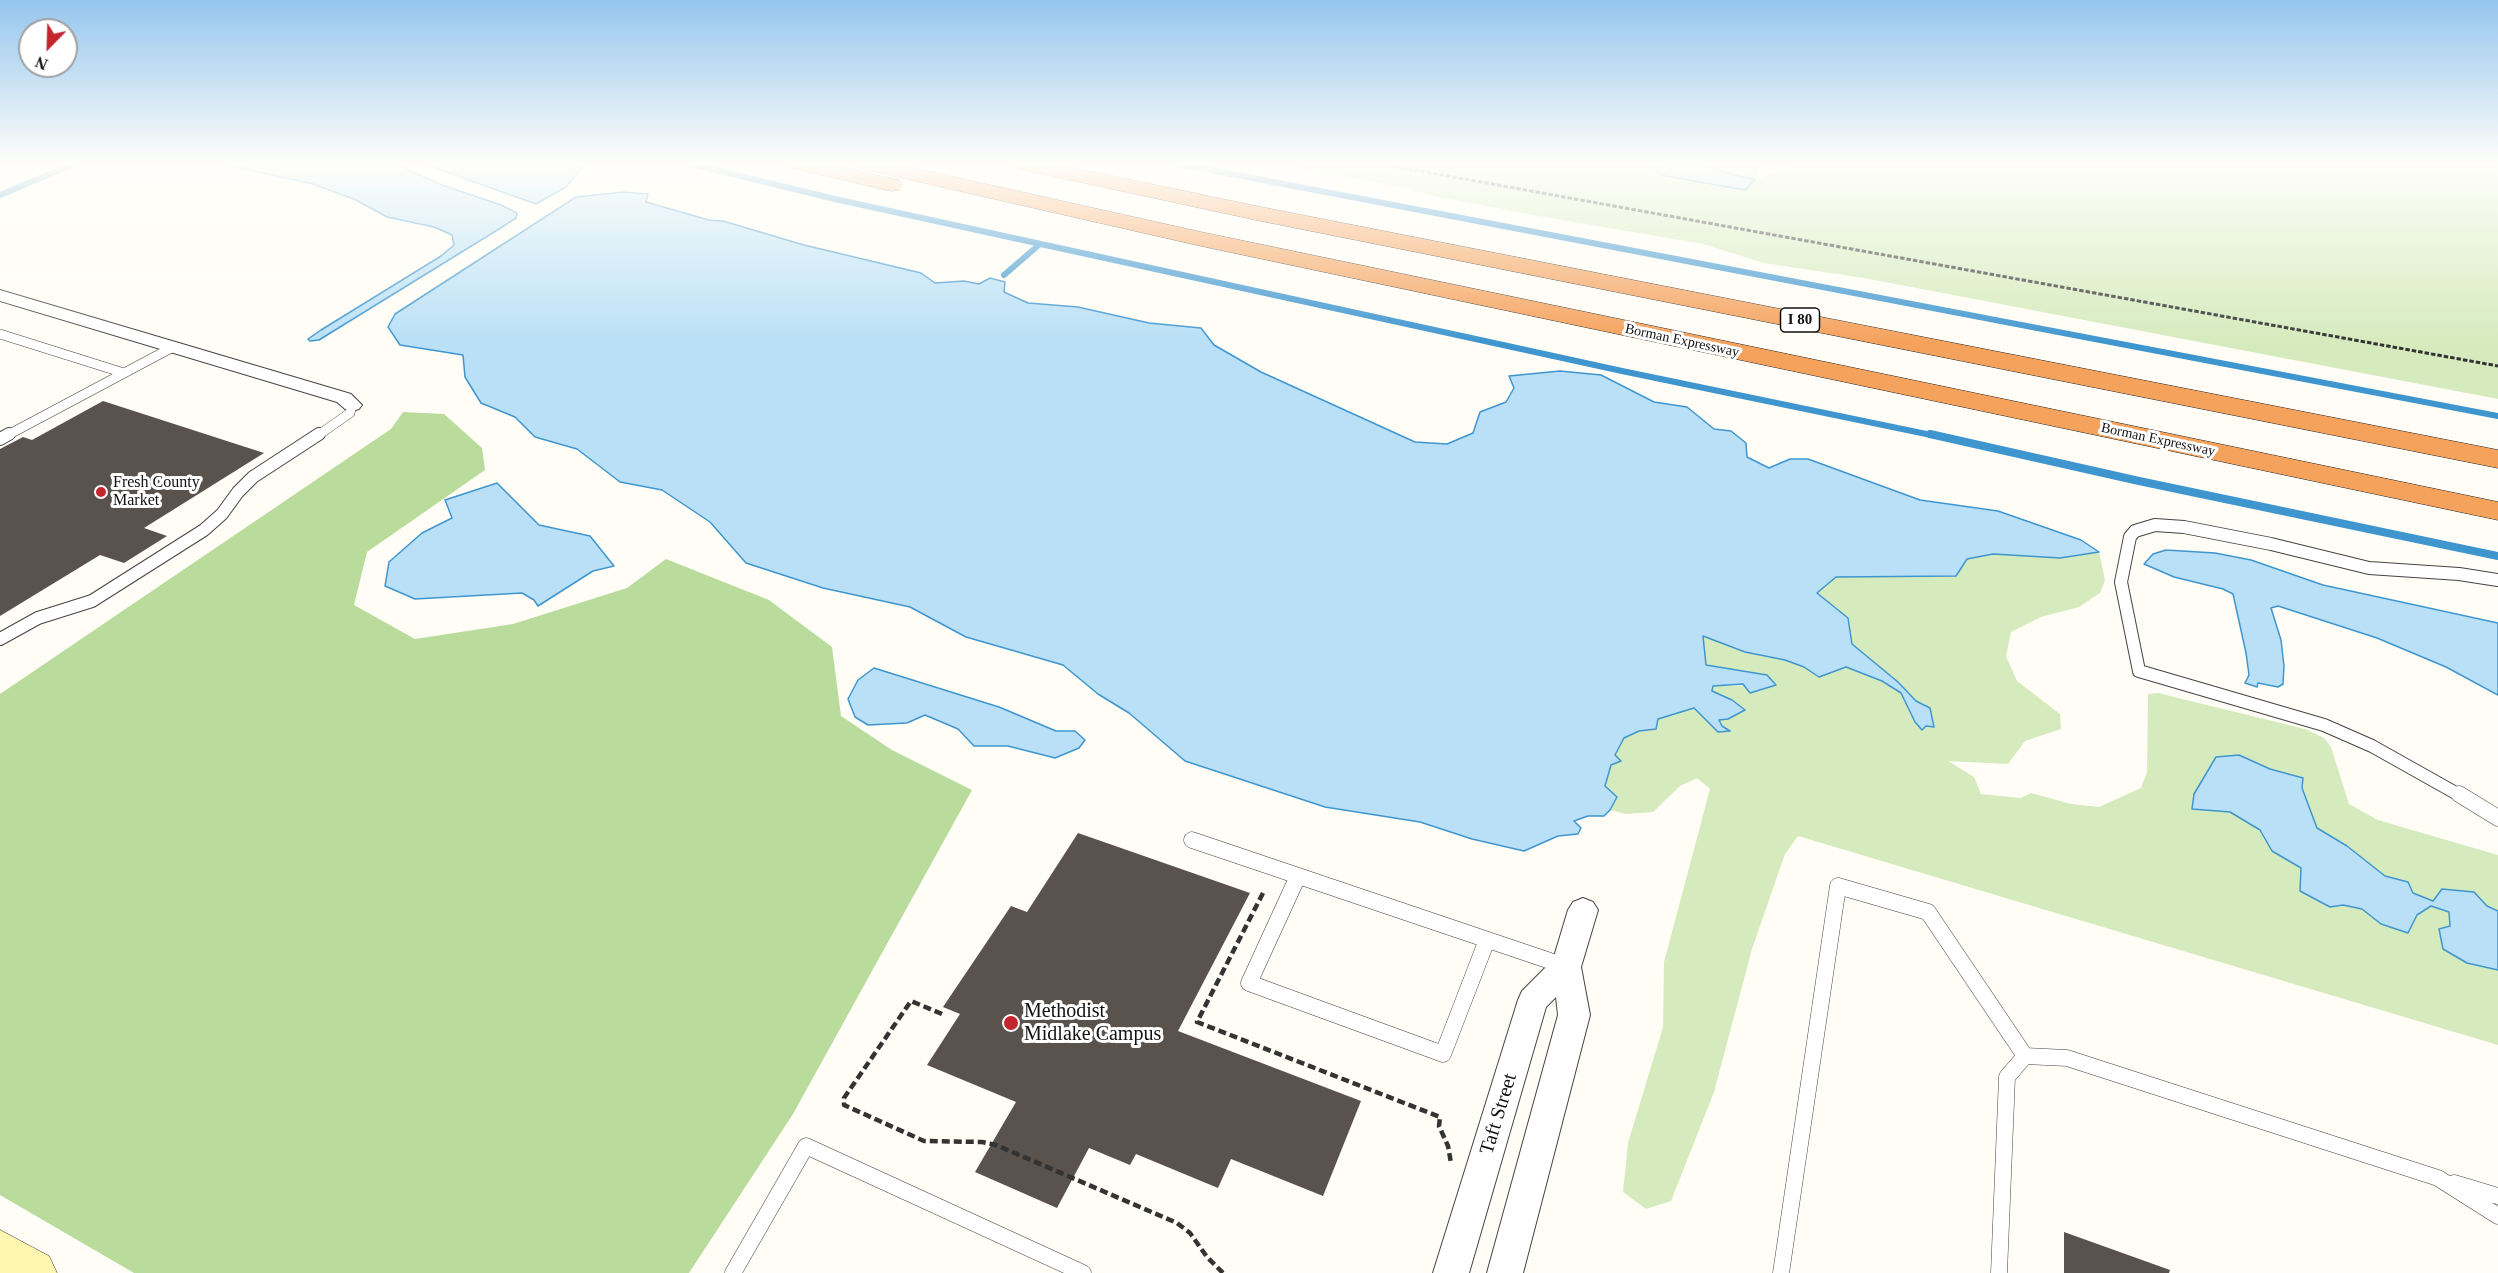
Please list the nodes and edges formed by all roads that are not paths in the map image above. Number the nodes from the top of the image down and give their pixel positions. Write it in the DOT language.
graph roads {
  1 [pos="1091,223"];
  2 [pos="1132,223"];
  3 [pos="1314,223"];
  4 [pos="1201,239"];
  5 [pos="0,295"];
  6 [pos="0,334"];
  7 [pos="173,347"];
  8 [pos="124,373"];
  9 [pos="352,405"];
  10 [pos="0,439"];
  11 [pos="2498,459"];
  12 [pos="2498,511"];
  13 [pos="2498,580"];
  14 [pos="0,639"];
  15 [pos="2498,818"];
  16 [pos="1192,840"];
  17 [pos="1298,876"];
  18 [pos="1582,910"];
  19 [pos="1487,940"];
  20 [pos="1566,967"];
  21 [pos="2025,1056"];
  22 [pos="2438,1178"];
  23 [pos="2498,1196"];
  24 [pos="2498,1216"];
  25 [pos="0,1254"];
  26 [pos="735,1272"];
  27 [pos="32,1273"];
  28 [pos="1083,1273"];
  29 [pos="1451,1273"];
  30 [pos="1505,1273"];
  31 [pos="1780,1273"];
  32 [pos="2000,1273"];
  1 -- 4 [label="highway"];
  2 -- 4 [label="highway, Borman Expressway"];
  3 -- 11 [label="highway, I 80"];
  4 -- 12 [label="highway, Borman Expressway"];
  5 -- 7 [label="street"];
  6 -- 8 [label="lane"];
  7 -- 8 [label="lane"];
  7 -- 9 [label="street"];
  8 -- 10 [label="lane"];
  9 -- 14 [label="lane"];
  13 -- 15 [label="lane"];
  16 -- 17 [label="lane"];
  17 -- 19 [label="lane"];
  17 -- 19 [label="lane"];
  18 -- 20 [label="street, Taft Street"];
  19 -- 20 [label="lane"];
  20 -- 29 [label="street, Taft Street"];
  20 -- 30 [label="street, Taft Street"];
  21 -- 22 [label="lane"];
  21 -- 31 [label="lane"];
  21 -- 32 [label="lane"];
  22 -- 23 [label="lane"];
  22 -- 24 [label="lane"];
  25 -- 27 [label="street"];
  26 -- 28 [label="lane"];
}
